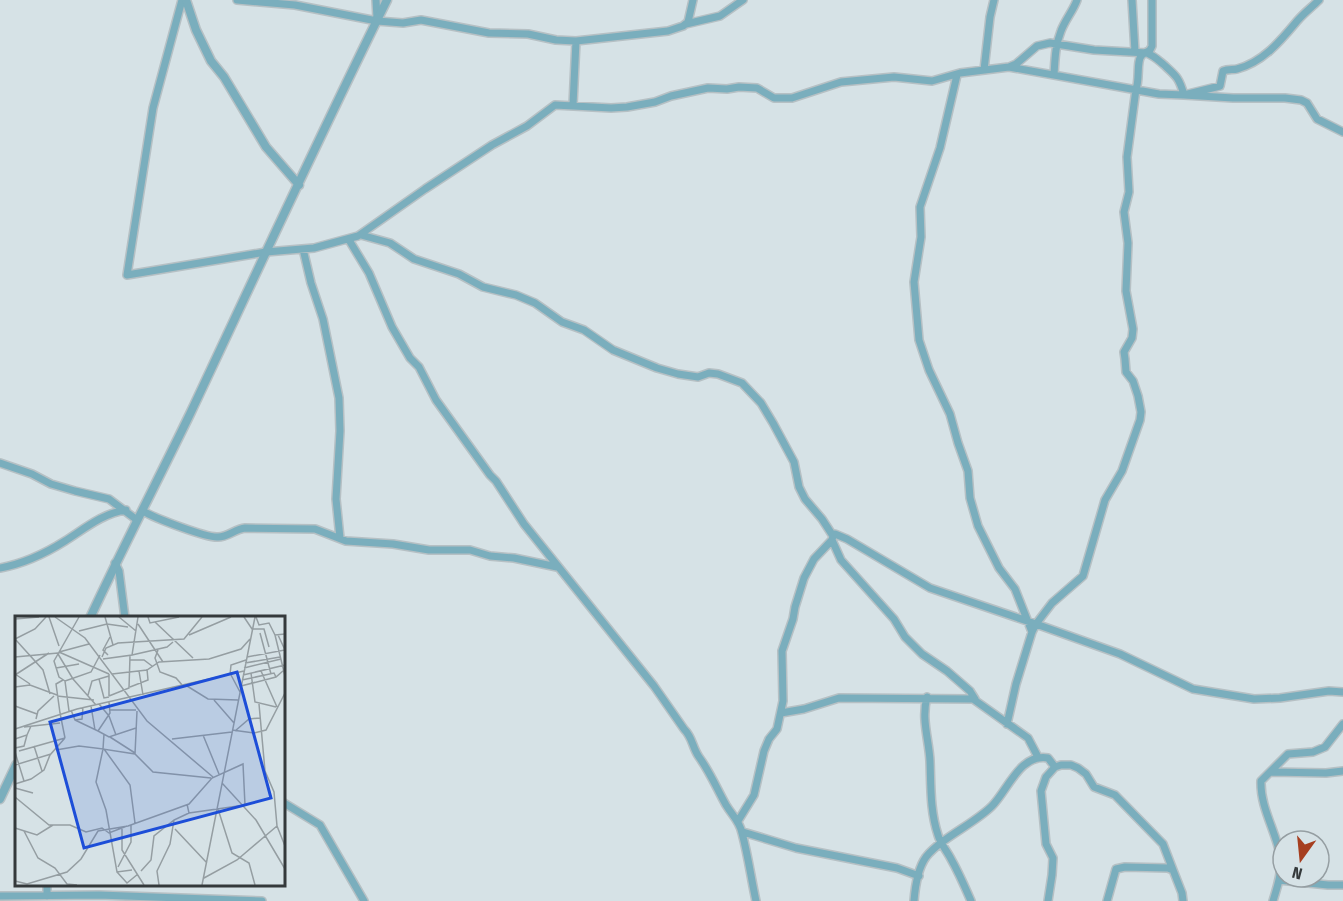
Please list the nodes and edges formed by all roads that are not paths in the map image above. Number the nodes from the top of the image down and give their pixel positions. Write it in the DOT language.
graph roads {
  1 [pos="184,0"];
  2 [pos="237,0"];
  3 [pos="376,0"];
  4 [pos="387,0"];
  5 [pos="693,0"];
  6 [pos="743,0"];
  7 [pos="994,0"];
  8 [pos="1077,0"];
  9 [pos="1132,0"];
  10 [pos="1152,0"];
  11 [pos="1319,0"];
  12 [pos="377,21"];
  13 [pos="686,24"];
  14 [pos="576,40"];
  15 [pos="1057,43"];
  16 [pos="1135,52"];
  17 [pos="1146,53"];
  18 [pos="1009,67"];
  19 [pos="984,70"];
  20 [pos="957,75"];
  21 [pos="1054,75"];
  22 [pos="1136,89"];
  23 [pos="1184,95"];
  24 [pos="573,105"];
  25 [pos="1343,132"];
  26 [pos="299,185"];
  27 [pos="361,235"];
  28 [pos="349,240"];
  29 [pos="303,249"];
  30 [pos="266,252"];
  31 [pos="0,463"];
  32 [pos="126,510"];
  33 [pos="143,511"];
  34 [pos="137,520"];
  35 [pos="340,538"];
  36 [pos="833,538"];
  37 [pos="115,563"];
  38 [pos="558,567"];
  39 [pos="0,568"];
  40 [pos="91,616"];
  41 [pos="125,616"];
  42 [pos="1028,621"];
  43 [pos="1036,624"];
  44 [pos="1032,632"];
  45 [pos="1343,692"];
  46 [pos="923,698"];
  47 [pos="975,699"];
  48 [pos="781,713"];
  49 [pos="1007,724"];
  50 [pos="1343,724"];
  51 [pos="1038,757"];
  52 [pos="15,767"];
  53 [pos="1055,767"];
  54 [pos="1343,771"];
  55 [pos="1271,772"];
  56 [pos="0,799"];
  57 [pos="285,804"];
  58 [pos="738,821"];
  59 [pos="1273,829"];
  60 [pos="743,832"];
  61 [pos="942,843"];
  62 [pos="1173,870"];
  63 [pos="919,876"];
  64 [pos="0,896"];
  65 [pos="51,897"];
  66 [pos="262,901"];
  67 [pos="364,901"];
  68 [pos="756,901"];
  69 [pos="914,901"];
  70 [pos="971,901"];
  71 [pos="1048,901"];
  72 [pos="1107,901"];
  73 [pos="1183,901"];
  1 -- 26 [label="street"];
  1 -- 30 [label="street"];
  2 -- 12 [label="street"];
  3 -- 12 [label="street"];
  4 -- 12 [label="street"];
  5 -- 13 [label="street"];
  6 -- 13 [label="street"];
  7 -- 19 [label="street"];
  8 -- 15 [label="street"];
  9 -- 16 [label="street"];
  10 -- 17 [label="street"];
  11 -- 23 [label="street"];
  12 -- 14 [label="street"];
  12 -- 26 [label="street"];
  13 -- 14 [label="street"];
  14 -- 24 [label="street"];
  15 -- 16 [label="street"];
  15 -- 18 [label="street"];
  15 -- 21 [label="street"];
  16 -- 17 [label="street"];
  17 -- 22 [label="street"];
  17 -- 23 [label="street"];
  18 -- 19 [label="street"];
  18 -- 21 [label="street"];
  19 -- 20 [label="street"];
  20 -- 24 [label="street"];
  20 -- 42 [label="street"];
  21 -- 22 [label="street"];
  22 -- 23 [label="street"];
  22 -- 43 [label="street"];
  23 -- 25 [label="street"];
  24 -- 27 [label="street"];
  26 -- 30 [label="street"];
  27 -- 28 [label="street"];
  27 -- 36 [label="street"];
  28 -- 29 [label="street"];
  28 -- 38 [label="street"];
  29 -- 30 [label="street"];
  29 -- 35 [label="street"];
  30 -- 33 [label="street"];
  31 -- 32 [label="street"];
  32 -- 34 [label="street"];
  32 -- 39 [label="street"];
  33 -- 34 [label="street"];
  33 -- 35 [label="street"];
  34 -- 37 [label="street"];
  35 -- 38 [label="street"];
  36 -- 42 [label="street"];
  36 -- 47 [label="street"];
  36 -- 48 [label="street"];
  37 -- 40 [label="street"];
  37 -- 41 [label="street"];
  38 -- 58 [label="street"];
  42 -- 43 [label="street"];
  42 -- 44 [label="street"];
  43 -- 44 [label="street"];
  43 -- 45 [label="street"];
  44 -- 49 [label="street"];
  46 -- 47 [label="street"];
  46 -- 48 [label="street"];
  46 -- 61 [label="street"];
  47 -- 49 [label="street"];
  48 -- 58 [label="street"];
  49 -- 51 [label="street"];
  50 -- 55 [label="street"];
  51 -- 53 [label="street"];
  51 -- 61 [label="street"];
  52 -- 56 [label="street"];
  53 -- 62 [label="street"];
  53 -- 71 [label="street"];
  54 -- 55 [label="street"];
  55 -- 59 [label="street"];
  57 -- 67 [label="street"];
  58 -- 60 [label="street"];
  60 -- 63 [label="street"];
  60 -- 68 [label="street"];
  61 -- 63 [label="street"];
  61 -- 70 [label="street"];
  62 -- 72 [label="street"];
  62 -- 73 [label="street"];
  63 -- 69 [label="street"];
  64 -- 65 [label="street"];
  65 -- 66 [label="street"];
}
